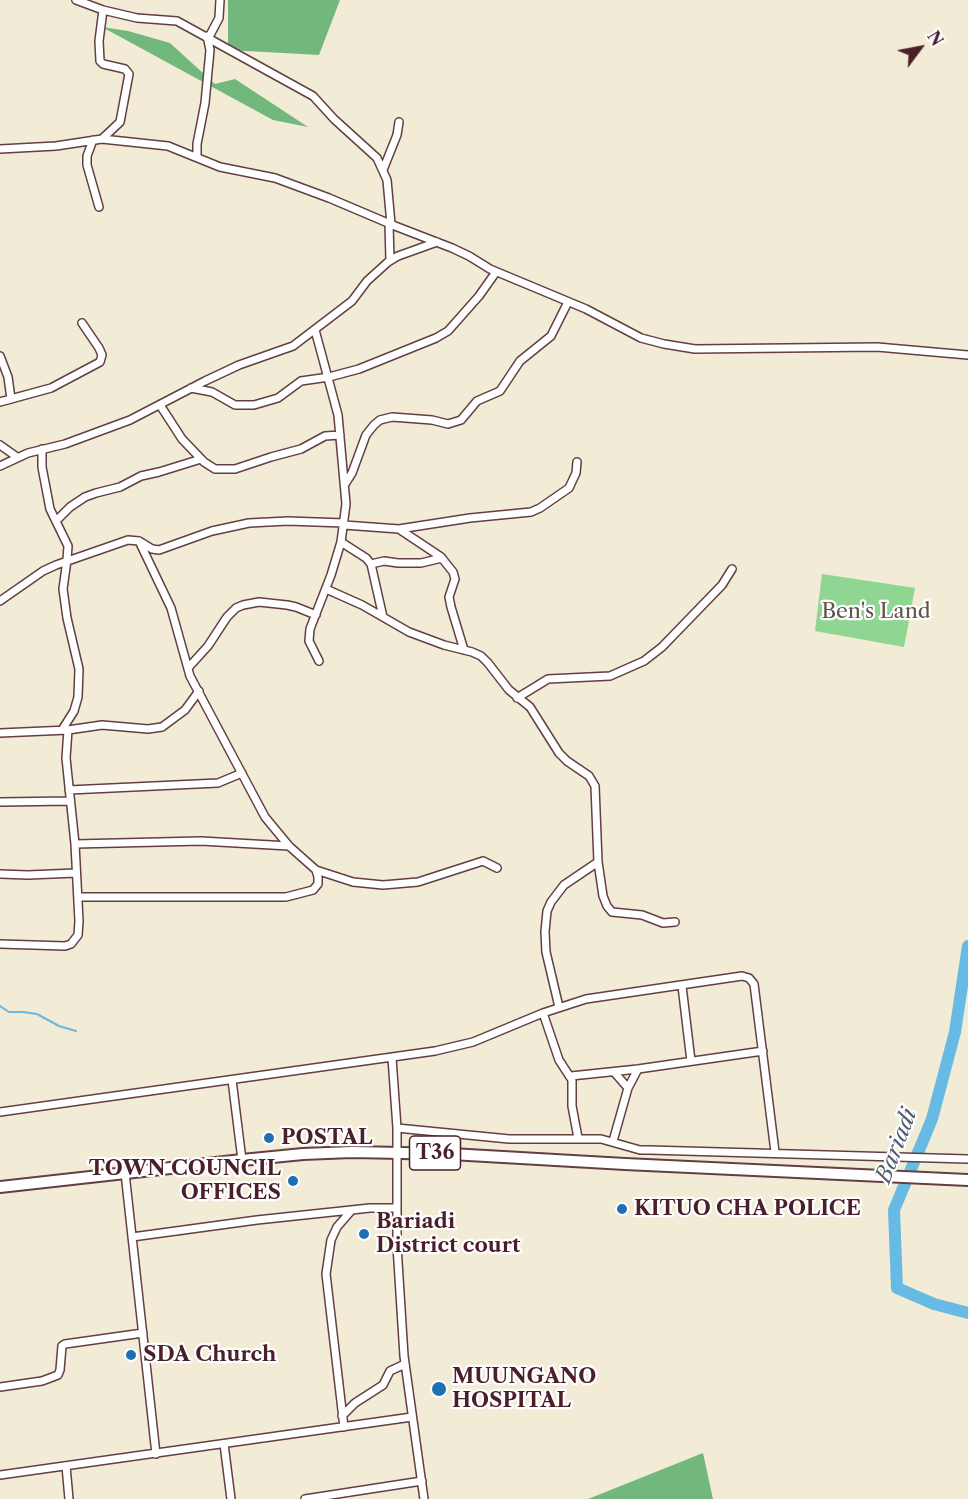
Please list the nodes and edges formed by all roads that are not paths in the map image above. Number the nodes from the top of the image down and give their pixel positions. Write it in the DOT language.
graph roads {
  1 [pos="76,0"];
  2 [pos="220,0"];
  3 [pos="103,10"];
  4 [pos="208,37"];
  5 [pos="399,122"];
  6 [pos="102,139"];
  7 [pos="93,140"];
  8 [pos="0,149"];
  9 [pos="197,157"];
  10 [pos="383,170"];
  11 [pos="99,207"];
  12 [pos="390,224"];
  13 [pos="437,242"];
  14 [pos="390,260"];
  15 [pos="496,272"];
  16 [pos="568,302"];
  17 [pos="82,323"];
  18 [pos="315,330"];
  19 [pos="968,355"];
  20 [pos="0,356"];
  21 [pos="329,377"];
  22 [pos="191,388"];
  23 [pos="11,399"];
  24 [pos="0,402"];
  25 [pos="160,405"];
  26 [pos="340,435"];
  27 [pos="0,445"];
  28 [pos="42,449"];
  29 [pos="17,457"];
  30 [pos="201,459"];
  31 [pos="577,462"];
  32 [pos="0,466"];
  33 [pos="345,484"];
  34 [pos="56,521"];
  35 [pos="344,524"];
  36 [pos="399,529"];
  37 [pos="139,541"];
  38 [pos="341,542"];
  39 [pos="442,558"];
  40 [pos="68,560"];
  41 [pos="371,564"];
  42 [pos="732,569"];
  43 [pos="326,589"];
  44 [pos="0,601"];
  45 [pos="316,615"];
  46 [pos="383,617"];
  47 [pos="464,650"];
  48 [pos="320,661"];
  49 [pos="188,668"];
  50 [pos="199,691"];
  51 [pos="517,698"];
  52 [pos="65,730"];
  53 [pos="0,733"];
  54 [pos="242,773"];
  55 [pos="69,790"];
  56 [pos="70,801"];
  57 [pos="0,802"];
  58 [pos="75,844"];
  59 [pos="289,846"];
  60 [pos="598,862"];
  61 [pos="497,868"];
  62 [pos="316,870"];
  63 [pos="76,873"];
  64 [pos="0,874"];
  65 [pos="78,897"];
  66 [pos="675,922"];
  67 [pos="0,944"];
  68 [pos="682,986"];
  69 [pos="559,1007"];
  70 [pos="543,1013"];
  71 [pos="763,1051"];
  72 [pos="392,1058"];
  73 [pos="691,1061"];
  74 [pos="638,1069"];
  75 [pos="614,1072"];
  76 [pos="571,1076"];
  77 [pos="232,1080"];
  78 [pos="628,1088"];
  79 [pos="0,1112"];
  80 [pos="397,1128"];
  81 [pos="578,1138"];
  82 [pos="613,1141"];
  83 [pos="775,1152"];
  84 [pos="397,1153"];
  85 [pos="965,1159"];
  86 [pos="242,1160"];
  87 [pos="125,1173"];
  88 [pos="967,1180"];
  89 [pos="0,1187"];
  90 [pos="397,1208"];
  91 [pos="351,1211"];
  92 [pos="132,1237"];
  93 [pos="143,1333"];
  94 [pos="405,1364"];
  95 [pos="0,1387"];
  96 [pos="342,1416"];
  97 [pos="411,1417"];
  98 [pos="344,1427"];
  99 [pos="224,1444"];
  100 [pos="156,1454"];
  101 [pos="66,1466"];
  102 [pos="0,1474"];
  103 [pos="422,1481"];
  104 [pos="69,1499"];
  105 [pos="231,1499"];
  106 [pos="305,1499"];
  107 [pos="424,1499"];
  1 -- 3 [label="street"];
  2 -- 4 [label="street"];
  3 -- 4 [label="street"];
  3 -- 6 [label="street"];
  4 -- 9 [label="street"];
  4 -- 10 [label="street"];
  5 -- 10 [label="street"];
  6 -- 7 [label="street"];
  6 -- 9 [label="street"];
  7 -- 8 [label="street"];
  7 -- 11 [label="street"];
  9 -- 12 [label="street"];
  10 -- 12 [label="street"];
  12 -- 13 [label="street"];
  12 -- 14 [label="street"];
  13 -- 14 [label="street"];
  13 -- 15 [label="street"];
  14 -- 18 [label="street"];
  15 -- 16 [label="street"];
  15 -- 21 [label="street"];
  16 -- 19 [label="street"];
  16 -- 33 [label="street"];
  17 -- 23 [label="street"];
  18 -- 21 [label="street"];
  18 -- 22 [label="street"];
  20 -- 23 [label="street"];
  21 -- 22 [label="street"];
  21 -- 26 [label="street"];
  22 -- 25 [label="street"];
  23 -- 24 [label="street"];
  25 -- 28 [label="street"];
  25 -- 30 [label="street"];
  26 -- 30 [label="street"];
  26 -- 33 [label="street"];
  27 -- 29 [label="street"];
  28 -- 29 [label="street"];
  28 -- 34 [label="street"];
  29 -- 32 [label="street"];
  30 -- 34 [label="street"];
  31 -- 36 [label="street"];
  33 -- 35 [label="street"];
  34 -- 40 [label="street"];
  35 -- 36 [label="street"];
  35 -- 37 [label="street"];
  35 -- 38 [label="street"];
  36 -- 39 [label="street"];
  37 -- 40 [label="street"];
  37 -- 49 [label="street"];
  38 -- 41 [label="street"];
  38 -- 43 [label="street"];
  39 -- 41 [label="street"];
  39 -- 47 [label="street"];
  40 -- 44 [label="street"];
  40 -- 52 [label="street"];
  41 -- 46 [label="street"];
  42 -- 51 [label="street"];
  43 -- 45 [label="street"];
  43 -- 46 [label="street"];
  45 -- 48 [label="street"];
  45 -- 49 [label="street"];
  46 -- 47 [label="street"];
  47 -- 51 [label="street"];
  49 -- 50 [label="street"];
  50 -- 52 [label="street"];
  50 -- 54 [label="street"];
  51 -- 60 [label="street"];
  52 -- 53 [label="street"];
  52 -- 55 [label="street"];
  54 -- 55 [label="street"];
  54 -- 59 [label="street"];
  55 -- 56 [label="street"];
  56 -- 57 [label="street"];
  56 -- 58 [label="street"];
  58 -- 59 [label="street"];
  58 -- 63 [label="street"];
  59 -- 62 [label="street"];
  60 -- 66 [label="street"];
  60 -- 69 [label="street"];
  61 -- 62 [label="street"];
  62 -- 65 [label="street"];
  63 -- 64 [label="street"];
  63 -- 65 [label="street"];
  65 -- 67 [label="street"];
  68 -- 69 [label="street"];
  68 -- 71 [label="street"];
  68 -- 73 [label="street"];
  69 -- 70 [label="street"];
  70 -- 72 [label="street"];
  70 -- 76 [label="street"];
  71 -- 73 [label="street"];
  71 -- 83 [label="street"];
  72 -- 77 [label="street"];
  72 -- 80 [label="street"];
  73 -- 74 [label="street"];
  74 -- 75 [label="street"];
  74 -- 78 [label="street"];
  75 -- 76 [label="street"];
  75 -- 78 [label="street"];
  76 -- 81 [label="street"];
  77 -- 79 [label="street"];
  77 -- 86 [label="street"];
  78 -- 82 [label="street"];
  80 -- 81 [label="street"];
  80 -- 84 [label="street"];
  81 -- 82 [label="street"];
  82 -- 83 [label="street"];
  83 -- 85 [label="street"];
  84 -- 86 [label="highway, T36"];
  84 -- 88 [label="highway, T36"];
  84 -- 90 [label="street"];
  86 -- 87 [label="highway, T36"];
  87 -- 89 [label="highway, T36"];
  87 -- 92 [label="street"];
  90 -- 91 [label="street"];
  90 -- 94 [label="street"];
  91 -- 92 [label="street"];
  91 -- 96 [label="street"];
  92 -- 93 [label="street"];
  93 -- 95 [label="street"];
  93 -- 100 [label="street"];
  94 -- 96 [label="street"];
  94 -- 97 [label="street"];
  96 -- 98 [label="street"];
  97 -- 98 [label="street"];
  97 -- 103 [label="street"];
  98 -- 99 [label="street"];
  99 -- 100 [label="street"];
  99 -- 105 [label="street"];
  100 -- 101 [label="street"];
  101 -- 102 [label="street"];
  101 -- 104 [label="street"];
  103 -- 106 [label="street"];
  103 -- 107 [label="street"];
}
